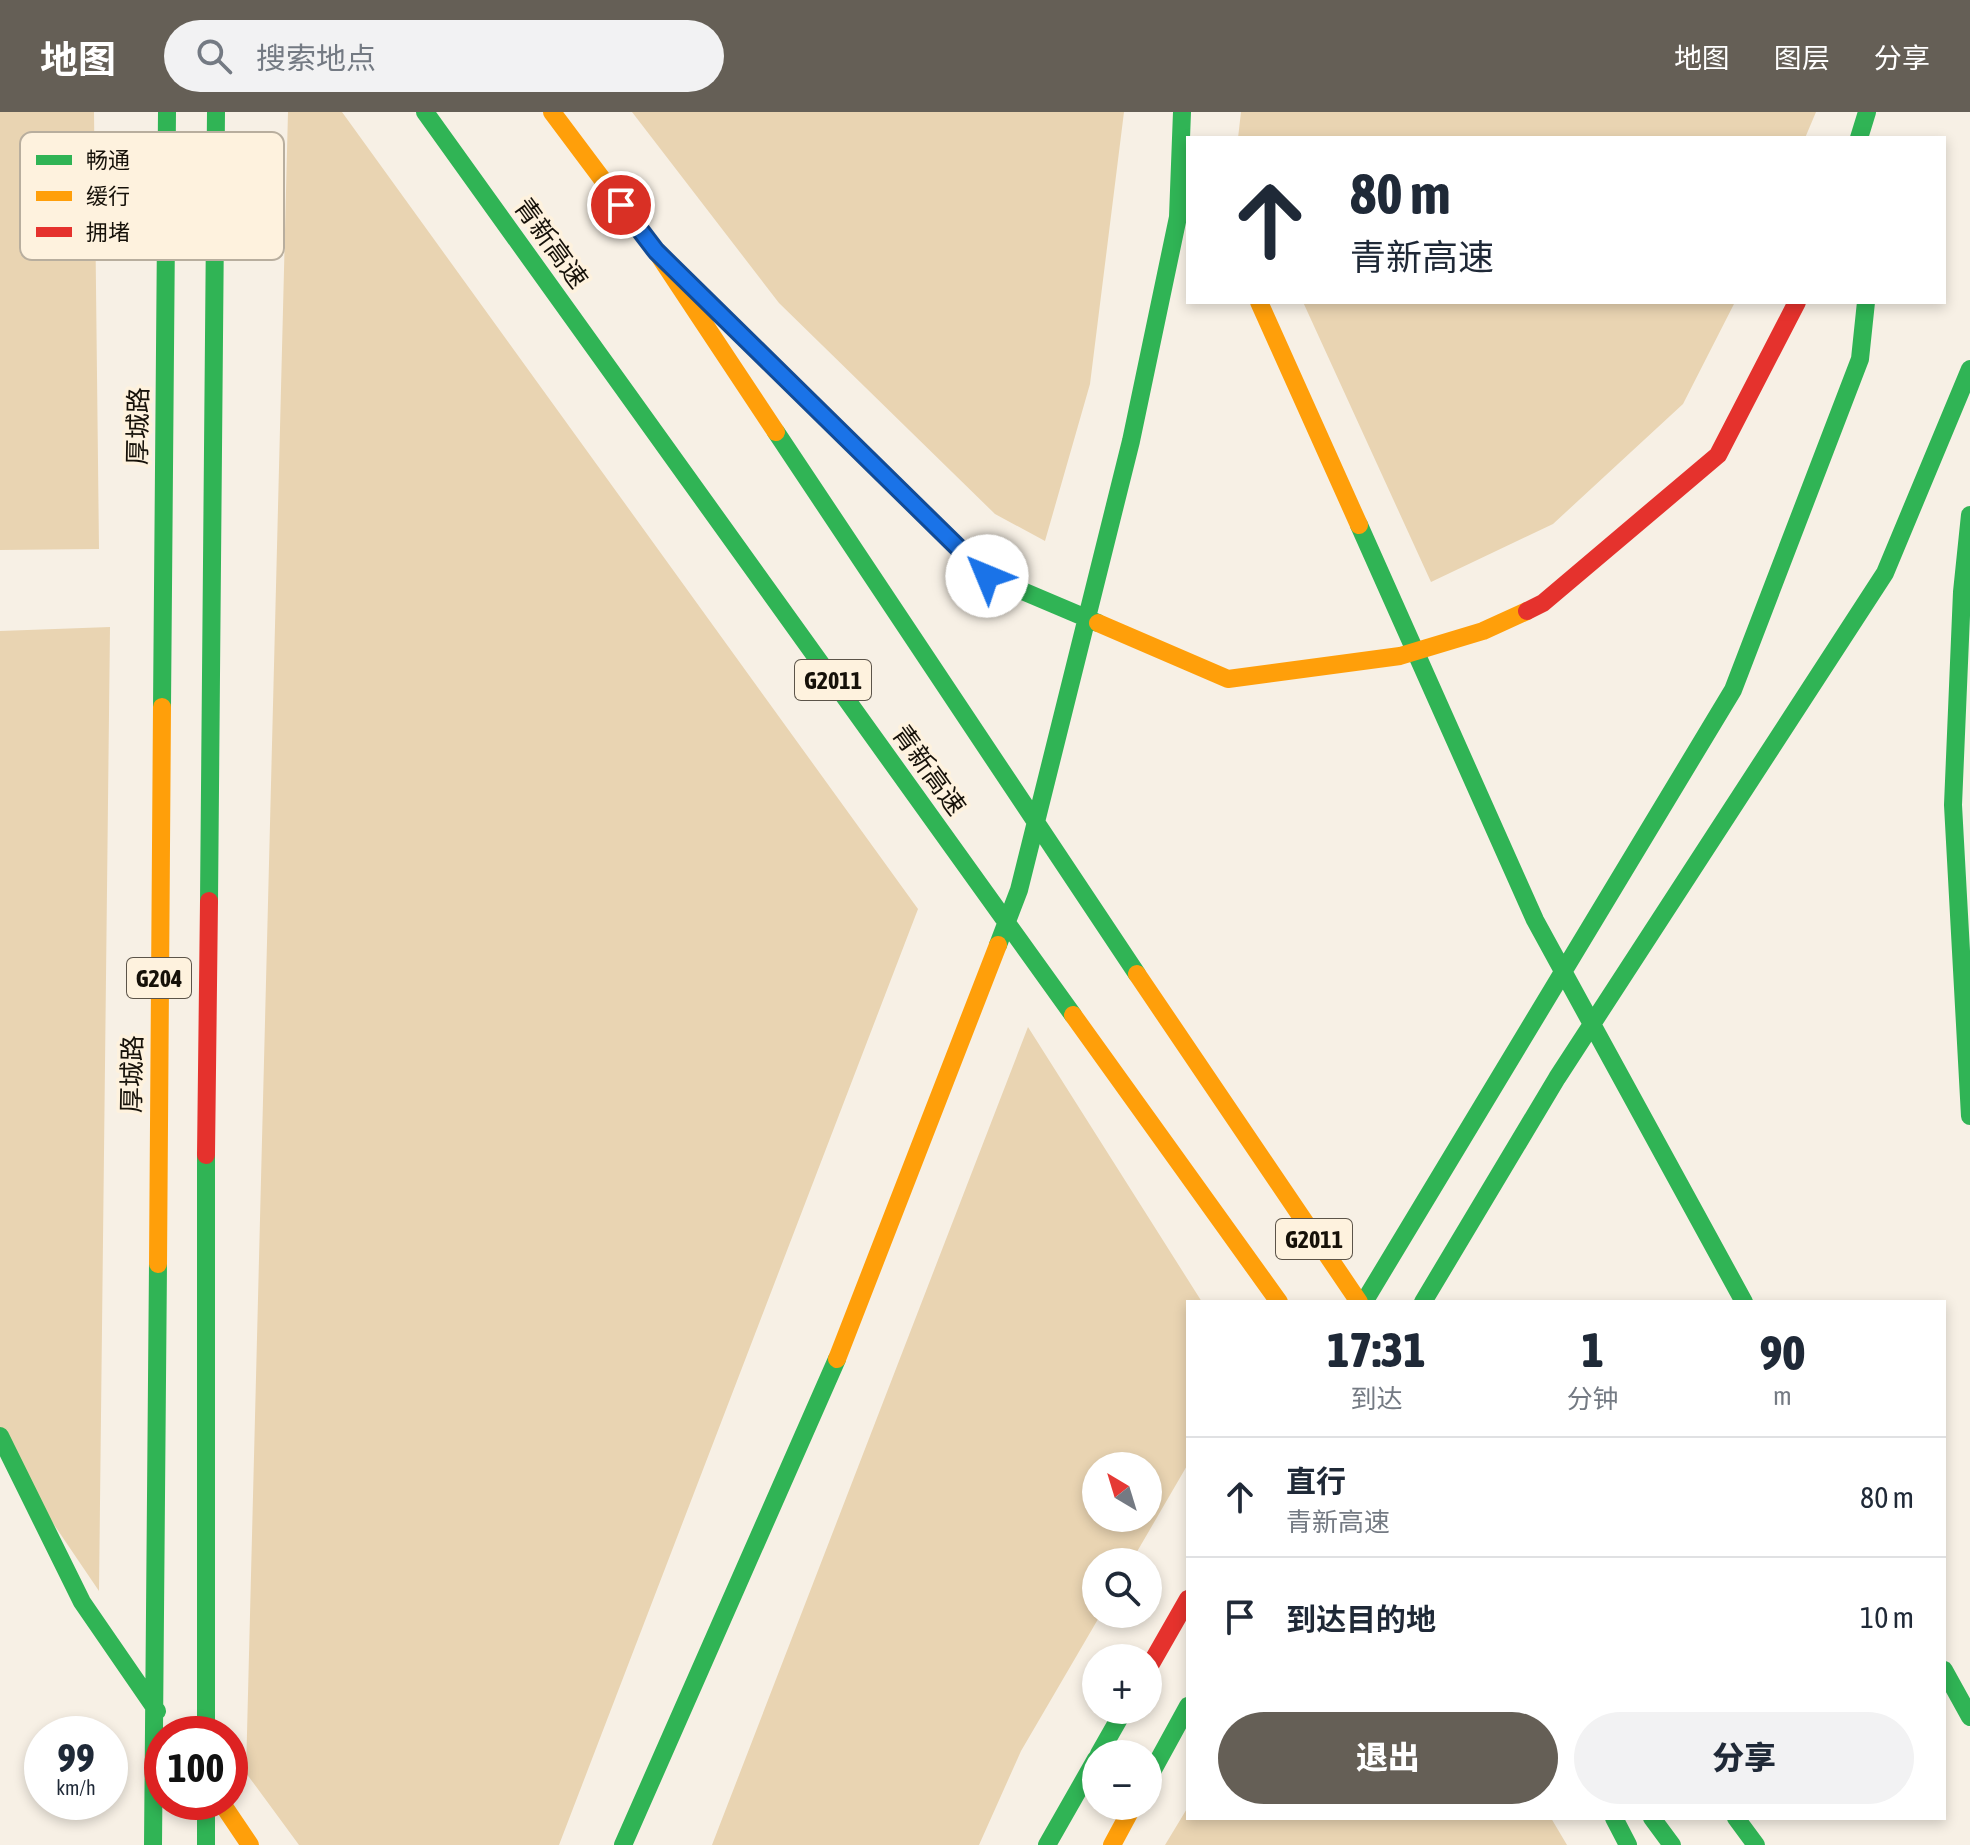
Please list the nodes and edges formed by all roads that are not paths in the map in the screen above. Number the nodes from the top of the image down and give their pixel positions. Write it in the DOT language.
graph roads {
  1 [pos="167,112"];
  2 [pos="216,112"];
  3 [pos="425,112"];
  4 [pos="552,112"];
  5 [pos="1175,112"];
  6 [pos="1182,112"];
  7 [pos="1867,112"];
  8 [pos="167,132"];
  9 [pos="216,132"];
  10 [pos="1860,136"];
  11 [pos="1186,137"];
  12 [pos="656,251"];
  13 [pos="166,260"];
  14 [pos="215,260"];
  15 [pos="1260,304"];
  16 [pos="1796,304"];
  17 [pos="1866,304"];
  18 [pos="1970,369"];
  19 [pos="1970,515"];
  20 [pos="1970,1116"];
  21 [pos="1278,1300"];
  22 [pos="1360,1300"];
  23 [pos="1362,1300"];
  24 [pos="1424,1300"];
  25 [pos="1743,1300"];
  26 [pos="0,1436"];
  27 [pos="1186,1602"];
  28 [pos="1162,1644"];
  29 [pos="1946,1674"];
  30 [pos="1186,1710"];
  31 [pos="161,1716"];
  32 [pos="206,1716"];
  33 [pos="1970,1717"];
  34 [pos="1162,1753"];
  35 [pos="1082,1784"];
  36 [pos="206,1820"];
  37 [pos="233,1820"];
  38 [pos="1125,1820"];
  39 [pos="1615,1820"];
  40 [pos="1653,1820"];
  41 [pos="1737,1820"];
  42 [pos="153,1845"];
  43 [pos="206,1845"];
  44 [pos="250,1845"];
  45 [pos="623,1845"];
  46 [pos="1047,1845"];
  47 [pos="1112,1845"];
  48 [pos="1628,1845"];
  49 [pos="1672,1845"];
  50 [pos="1756,1845"];
  1 -- 8 [label="highway, 厚城路 / G204"];
  2 -- 9 [label="highway, G204"];
  3 -- 21 [label="highway, 青新高速 / G2011"];
  4 -- 12 [label="highway, G2011"];
  5 -- 11 [label="highway"];
  6 -- 45 [label="highway"];
  7 -- 10 [label="highway"];
  12 -- 16 [label="highway"];
  12 -- 22 [label="highway, G2011"];
  13 -- 42 [label="highway, 厚城路 / G204"];
  14 -- 32 [label="highway, G204"];
  15 -- 25 [label="highway"];
  17 -- 23 [label="highway"];
  18 -- 24 [label="highway"];
  19 -- 20 [label="highway"];
  26 -- 31 [label="highway"];
  27 -- 28 [label="highway"];
  29 -- 33 [label="highway"];
  30 -- 34 [label="highway"];
  35 -- 46 [label="highway"];
  36 -- 43 [label="highway"];
  37 -- 44 [label="highway"];
  38 -- 47 [label="highway"];
  39 -- 48 [label="highway"];
  40 -- 49 [label="highway"];
  41 -- 50 [label="highway"];
}
